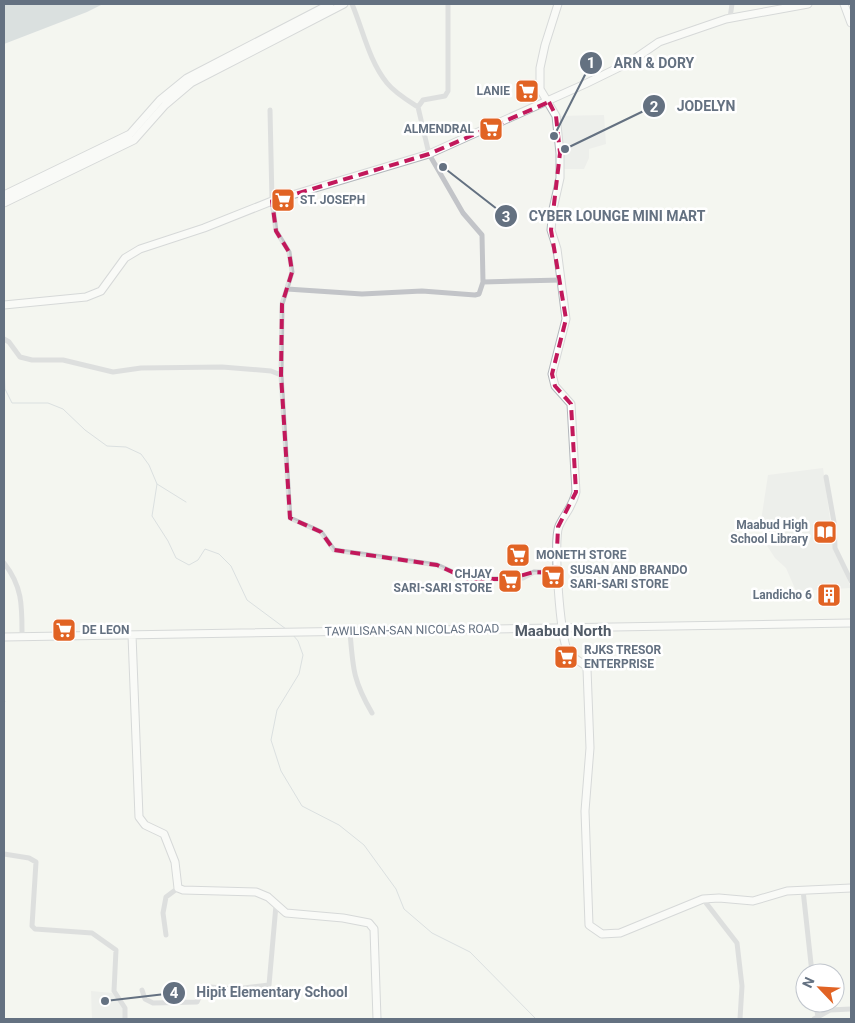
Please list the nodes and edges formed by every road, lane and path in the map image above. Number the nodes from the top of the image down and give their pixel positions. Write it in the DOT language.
graph roads {
  1 [pos="330,4"];
  2 [pos="344,4"];
  3 [pos="352,4"];
  4 [pos="448,4"];
  5 [pos="558,4"];
  6 [pos="732,4"];
  7 [pos="808,4"];
  8 [pos="844,4"];
  9 [pos="730,18"];
  10 [pos="851,23"];
  11 [pos="548,102"];
  12 [pos="418,107"];
  13 [pos="270,110"];
  14 [pos="429,154"];
  15 [pos="4,195"];
  16 [pos="272,201"];
  17 [pos="4,203"];
  18 [pos="562,280"];
  19 [pos="483,282"];
  20 [pos="287,289"];
  21 [pos="4,304"];
  22 [pos="4,339"];
  23 [pos="281,374"];
  24 [pos="826,477"];
  25 [pos="4,563"];
  26 [pos="556,573"];
  27 [pos="851,581"];
  28 [pos="851,623"];
  29 [pos="562,628"];
  30 [pos="350,632"];
  31 [pos="132,635"];
  32 [pos="22,637"];
  33 [pos="4,638"];
  34 [pos="372,713"];
  35 [pos="4,854"];
  36 [pos="178,888"];
  37 [pos="851,888"];
  38 [pos="803,890"];
  39 [pos="703,899"];
  40 [pos="276,905"];
  41 [pos="166,935"];
  42 [pos="811,963"];
  43 [pos="142,990"];
  44 [pos="851,1009"];
  45 [pos="816,1018"];
  46 [pos="125,1019"];
  47 [pos="377,1019"];
  48 [pos="740,1019"];
  1 -- 15 [label="street"];
  2 -- 17 [label="street"];
  3 -- 12 [label="street"];
  4 -- 12 [label="street"];
  5 -- 11 [label="street"];
  6 -- 9 [label="street"];
  7 -- 9 [label="street"];
  8 -- 10 [label="street"];
  9 -- 11 [label="street"];
  11 -- 14 [label="street"];
  11 -- 18 [label="street"];
  12 -- 14 [label="street"];
  13 -- 16 [label="street"];
  14 -- 16 [label="street"];
  14 -- 19 [label="street"];
  16 -- 20 [label="street"];
  16 -- 21 [label="street"];
  18 -- 19 [label="street"];
  18 -- 26 [label="street"];
  19 -- 20 [label="street"];
  20 -- 23 [label="street"];
  22 -- 23 [label="street"];
  23 -- 26 [label="street"];
  24 -- 27 [label="street"];
  25 -- 32 [label="street"];
  26 -- 29 [label="street"];
  28 -- 29 [label="street, TAWILISAN-SAN NICOLAS ROAD"];
  29 -- 30 [label="street, TAWILISAN-SAN NICOLAS ROAD"];
  29 -- 39 [label="street"];
  30 -- 31 [label="street, TAWILISAN-SAN NICOLAS ROAD"];
  30 -- 34 [label="street"];
  31 -- 32 [label="street, TAWILISAN-SAN NICOLAS ROAD"];
  31 -- 36 [label="street"];
  32 -- 33 [label="street, TAWILISAN-SAN NICOLAS ROAD"];
  35 -- 46 [label="street"];
  36 -- 40 [label="street"];
  36 -- 41 [label="street"];
  37 -- 38 [label="street"];
  38 -- 39 [label="street"];
  38 -- 42 [label="street"];
  39 -- 48 [label="street"];
  40 -- 43 [label="street"];
  40 -- 47 [label="street"];
  44 -- 45 [label="street"];
}
